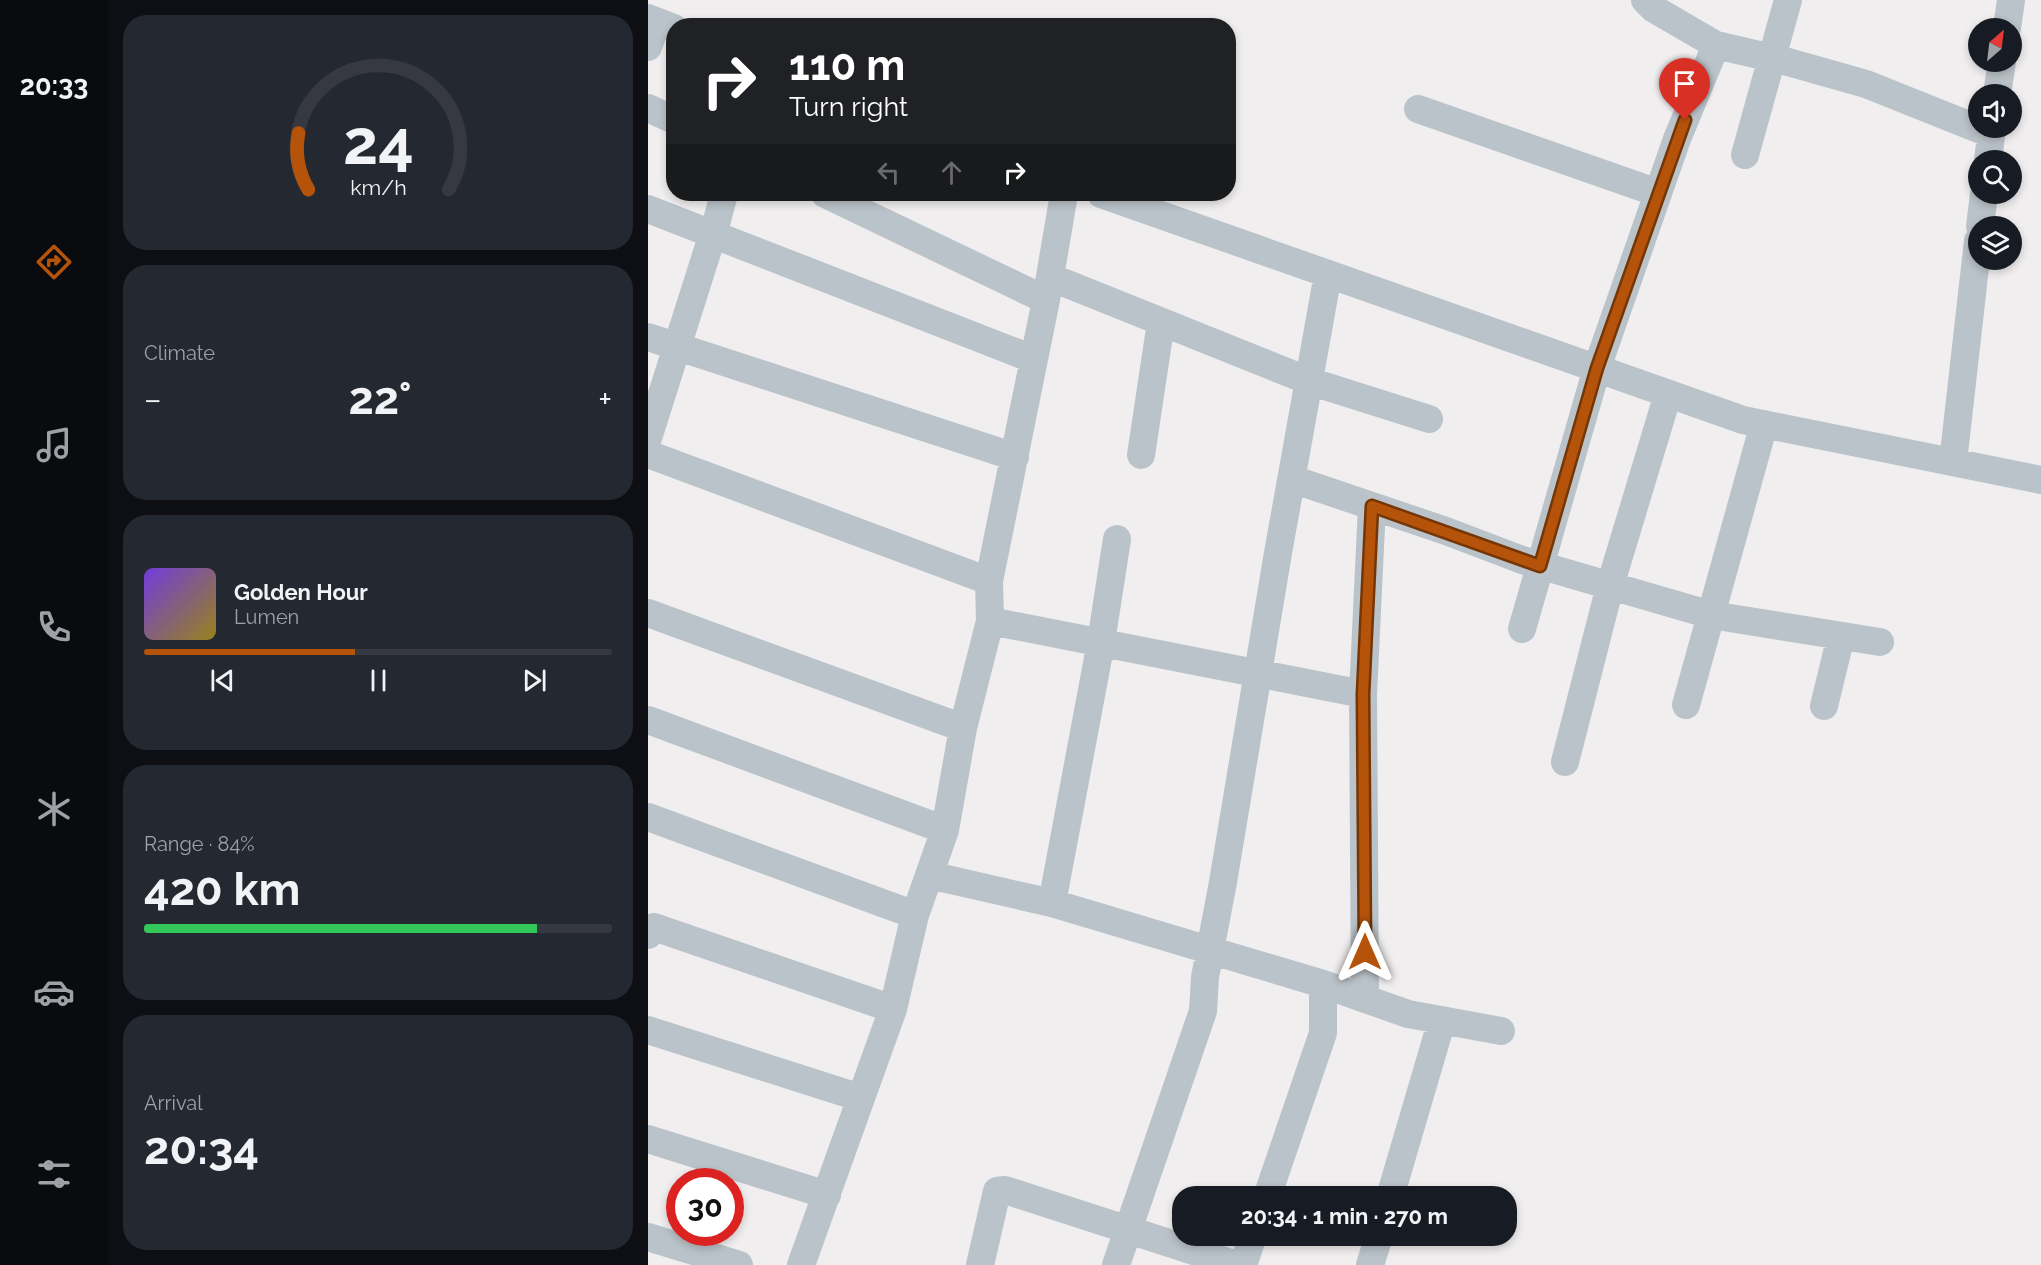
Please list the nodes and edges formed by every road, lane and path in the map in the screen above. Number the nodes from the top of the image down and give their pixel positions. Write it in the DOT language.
graph roads {
  1 [pos="1646,0"];
  2 [pos="1788,0"];
  3 [pos="2011,0"];
  4 [pos="2008,18"];
  5 [pos="1716,45"];
  6 [pos="1772,59"];
  7 [pos="648,108"];
  8 [pos="1418,109"];
  9 [pos="666,116"];
  10 [pos="1990,141"];
  11 [pos="1745,155"];
  12 [pos="1658,193"];
  13 [pos="722,201"];
  14 [pos="841,201"];
  15 [pos="1063,201"];
  16 [pos="1121,201"];
  17 [pos="648,209"];
  18 [pos="713,234"];
  19 [pos="1975,270"];
  20 [pos="1328,274"];
  21 [pos="1048,289"];
  22 [pos="1161,321"];
  23 [pos="648,337"];
  24 [pos="676,347"];
  25 [pos="1033,359"];
  26 [pos="1597,368"];
  27 [pos="1309,381"];
  28 [pos="1668,394"];
  29 [pos="1429,419"];
  30 [pos="1764,424"];
  31 [pos="648,438"];
  32 [pos="648,454"];
  33 [pos="1141,454"];
  34 [pos="1015,457"];
  35 [pos="1953,462"];
  36 [pos="1292,479"];
  37 [pos="2041,480"];
  38 [pos="1372,506"];
  39 [pos="1117,539"];
  40 [pos="1540,566"];
  41 [pos="988,581"];
  42 [pos="1610,586"];
  43 [pos="648,613"];
  44 [pos="1711,615"];
  45 [pos="990,621"];
  46 [pos="1522,629"];
  47 [pos="1841,636"];
  48 [pos="1101,642"];
  49 [pos="1880,642"];
  50 [pos="1258,673"];
  51 [pos="1363,694"];
  52 [pos="1686,705"];
  53 [pos="1824,706"];
  54 [pos="648,720"];
  55 [pos="963,728"];
  56 [pos="1565,762"];
  57 [pos="648,816"];
  58 [pos="945,830"];
  59 [pos="929,875"];
  60 [pos="1052,903"];
  61 [pos="915,915"];
  62 [pos="648,935"];
  63 [pos="1210,950"];
  64 [pos="1323,984"];
  65 [pos="1365,999"];
  66 [pos="893,1009"];
  67 [pos="1442,1020"];
  68 [pos="648,1030"];
  69 [pos="1501,1031"];
  70 [pos="861,1098"];
  71 [pos="648,1139"];
  72 [pos="1271,1186"];
  73 [pos="1393,1186"];
  74 [pos="826,1195"];
  75 [pos="1128,1231"];
  76 [pos="648,1237"];
  77 [pos="1250,1246"];
  78 [pos="1376,1246"];
  79 [pos="739,1265"];
  80 [pos="801,1265"];
  81 [pos="980,1265"];
  82 [pos="1116,1265"];
  83 [pos="1237,1265"];
  84 [pos="1243,1265"];
  85 [pos="1370,1265"];
  1 -- 5 [label="street"];
  2 -- 6 [label="street"];
  3 -- 4 [label="street"];
  5 -- 6 [label="street"];
  5 -- 12 [label="street"];
  6 -- 10 [label="street"];
  6 -- 11 [label="street"];
  7 -- 9 [label="street"];
  8 -- 12 [label="street"];
  12 -- 26 [label="street"];
  13 -- 18 [label="street"];
  14 -- 21 [label="street"];
  15 -- 21 [label="street"];
  16 -- 20 [label="street"];
  17 -- 18 [label="street"];
  18 -- 24 [label="street"];
  18 -- 25 [label="street"];
  19 -- 35 [label="street"];
  20 -- 26 [label="street"];
  20 -- 27 [label="street"];
  21 -- 22 [label="street"];
  21 -- 25 [label="street"];
  22 -- 27 [label="street"];
  22 -- 33 [label="street"];
  23 -- 24 [label="street"];
  24 -- 31 [label="street"];
  24 -- 34 [label="street"];
  25 -- 34 [label="street"];
  26 -- 28 [label="street"];
  26 -- 40 [label="street"];
  27 -- 29 [label="street"];
  27 -- 36 [label="street"];
  28 -- 30 [label="street"];
  28 -- 42 [label="street"];
  30 -- 35 [label="street"];
  30 -- 44 [label="street"];
  32 -- 41 [label="street"];
  34 -- 41 [label="street"];
  35 -- 37 [label="street"];
  36 -- 38 [label="street"];
  36 -- 50 [label="street"];
  38 -- 40 [label="street"];
  38 -- 51 [label="street"];
  39 -- 48 [label="street"];
  40 -- 42 [label="street"];
  40 -- 46 [label="street"];
  41 -- 45 [label="street"];
  42 -- 44 [label="street"];
  42 -- 56 [label="street"];
  43 -- 55 [label="street"];
  44 -- 47 [label="street"];
  44 -- 52 [label="street"];
  45 -- 48 [label="street"];
  45 -- 55 [label="street"];
  47 -- 49 [label="street"];
  47 -- 53 [label="street"];
  48 -- 50 [label="street"];
  48 -- 60 [label="street"];
  50 -- 51 [label="street"];
  50 -- 63 [label="street"];
  51 -- 65 [label="street"];
  54 -- 58 [label="street"];
  55 -- 58 [label="street"];
  57 -- 61 [label="street"];
  58 -- 59 [label="street"];
  59 -- 60 [label="street"];
  59 -- 61 [label="street"];
  60 -- 63 [label="street"];
  61 -- 66 [label="street"];
  62 -- 66 [label="street"];
  63 -- 64 [label="street"];
  63 -- 75 [label="street"];
  64 -- 65 [label="street"];
  64 -- 72 [label="street"];
  65 -- 67 [label="street"];
  66 -- 70 [label="street"];
  67 -- 69 [label="street"];
  67 -- 73 [label="street"];
  68 -- 70 [label="street"];
  70 -- 74 [label="street"];
  71 -- 74 [label="street"];
  74 -- 80 [label="street"];
  75 -- 81 [label="street"];
  75 -- 82 [label="street"];
  75 -- 83 [label="street"];
  76 -- 79 [label="street"];
  77 -- 84 [label="street"];
  78 -- 85 [label="street"];
}
